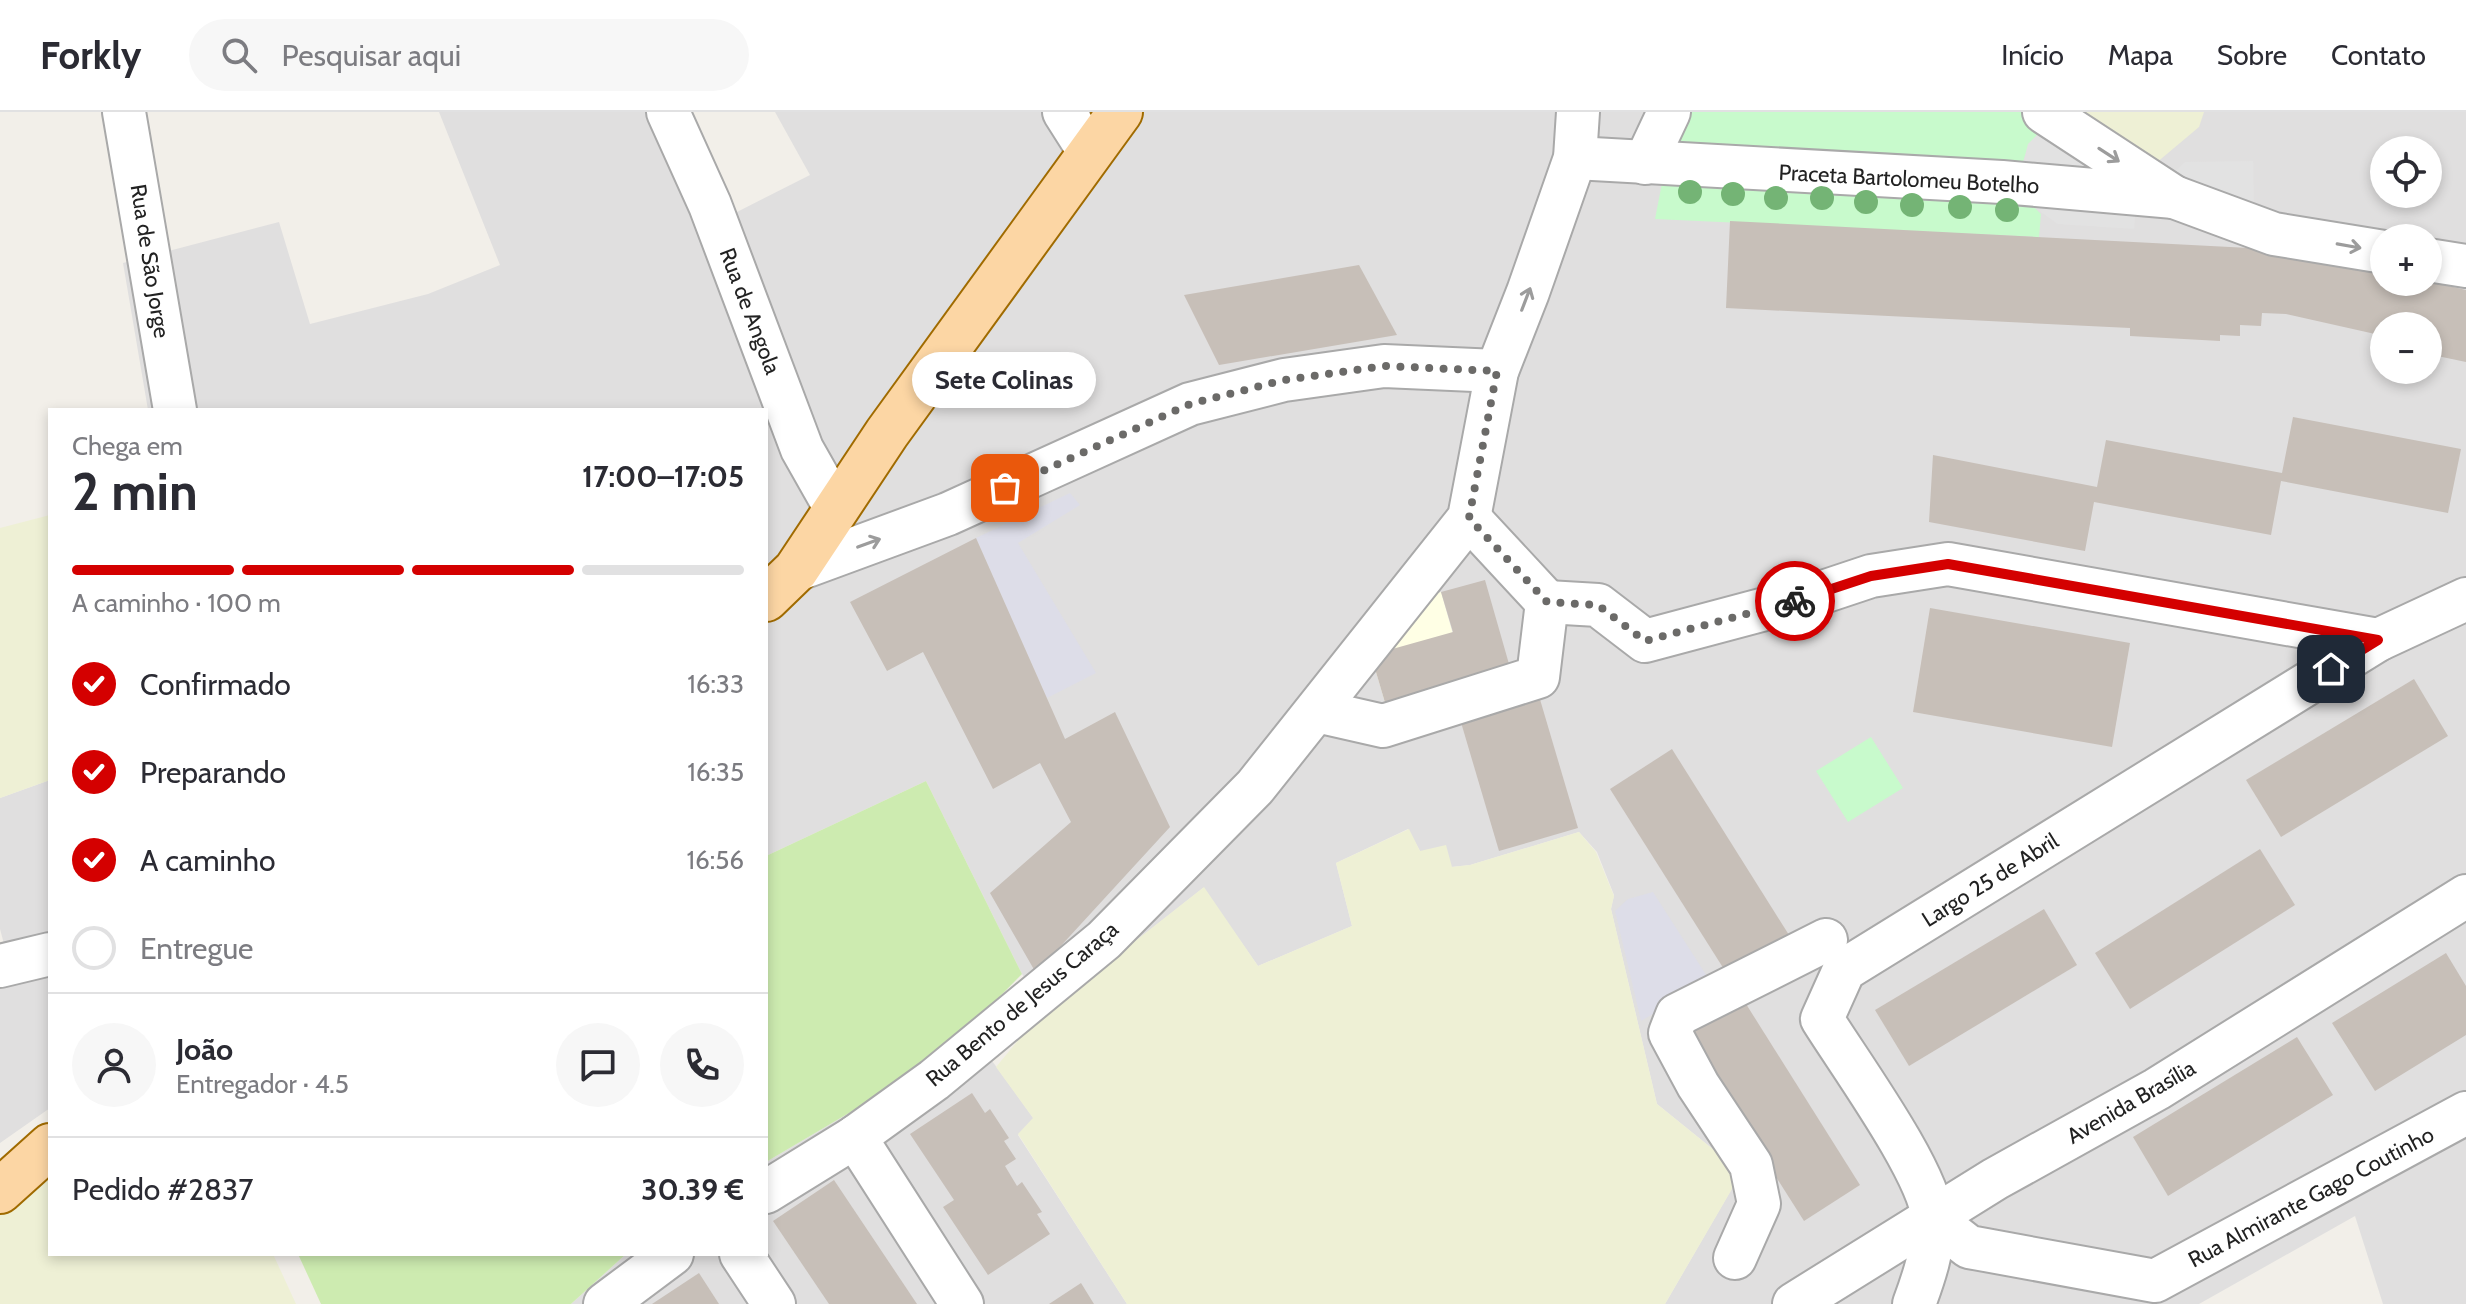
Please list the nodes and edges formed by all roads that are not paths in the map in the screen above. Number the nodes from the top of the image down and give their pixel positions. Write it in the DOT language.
graph roads {
  1 [pos="124,112"];
  2 [pos="668,112"];
  3 [pos="1064,112"];
  4 [pos="1120,112"];
  5 [pos="1578,112"];
  6 [pos="1669,112"];
  7 [pos="2044,112"];
  8 [pos="1090,153"];
  9 [pos="1575,158"];
  10 [pos="1645,163"];
  11 [pos="2174,197"];
  12 [pos="2370,250"];
  13 [pos="2442,262"];
  14 [pos="2466,266"];
  15 [pos="1497,371"];
  16 [pos="175,408"];
  17 [pos="836,509"];
  18 [pos="1469,518"];
  19 [pos="781,584"];
  20 [pos="2466,599"];
  21 [pos="1547,602"];
  22 [pos="2378,640"];
  23 [pos="1317,711"];
  24 [pos="2466,896"];
  25 [pos="1826,940"];
  26 [pos="48,954"];
  27 [pos="0,966"];
  28 [pos="2466,1113"];
  29 [pos="855,1137"];
  30 [pos="2466,1146"];
  31 [pos="48,1148"];
  32 [pos="2335,1183"];
  33 [pos="0,1191"];
  34 [pos="768,1191"];
  35 [pos="1933,1219"];
  36 [pos="669,1256"];
  37 [pos="742,1256"];
  38 [pos="1735,1258"];
  39 [pos="2155,1281"];
  40 [pos="605,1304"];
  41 [pos="774,1304"];
  42 [pos="962,1304"];
  43 [pos="1794,1304"];
  44 [pos="1914,1304"];
  45 [pos="2121,1304"];
  1 -- 16 [label="street, Rua de São Jorge"];
  2 -- 17 [label="street, Rua de Angola"];
  3 -- 8 [label="street"];
  4 -- 8 [label="main road"];
  5 -- 9 [label="street"];
  6 -- 10 [label="street"];
  7 -- 11 [label="street, one-way"];
  8 -- 17 [label="main road"];
  9 -- 10 [label="street, Praceta Bartolomeu Botelho"];
  15 -- 9 [label="street, one-way"];
  10 -- 11 [label="street, Praceta Bartolomeu Botelho"];
  11 -- 12 [label="street, one-way"];
  13 -- 14 [label="street"];
  15 -- 18 [label="street"];
  19 -- 15 [label="street, one-way"];
  17 -- 19 [label="main road"];
  18 -- 21 [label="street"];
  18 -- 23 [label="street, Rua Bento de Jesus Caraça"];
  20 -- 22 [label="street, Largo 25 de Abril"];
  21 -- 22 [label="street"];
  21 -- 23 [label="street"];
  22 -- 35 [label="street, Largo 25 de Abril"];
  23 -- 29 [label="street, Rua Bento de Jesus Caraça"];
  24 -- 35 [label="street, Avenida Brasília"];
  25 -- 38 [label="street"];
  26 -- 27 [label="street"];
  28 -- 32 [label="street, Rua Almirante Gago Coutinho"];
  29 -- 34 [label="street, Rua Bento de Jesus Caraça"];
  29 -- 42 [label="street"];
  30 -- 32 [label="street"];
  31 -- 33 [label="main road"];
  32 -- 39 [label="street, Rua Almirante Gago Coutinho"];
  35 -- 39 [label="street"];
  35 -- 43 [label="street, Avenida Brasília"];
  35 -- 44 [label="street"];
  36 -- 40 [label="street"];
  37 -- 41 [label="street"];
  39 -- 45 [label="street, Rua Almirante Gago Coutinho"];
}
